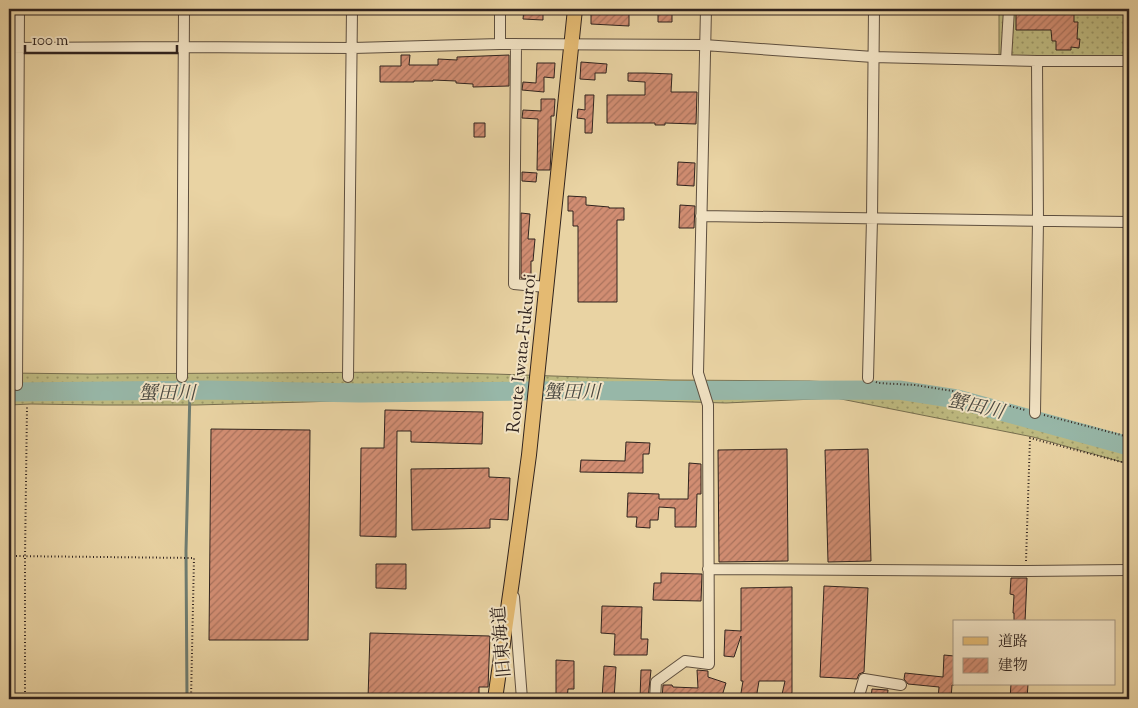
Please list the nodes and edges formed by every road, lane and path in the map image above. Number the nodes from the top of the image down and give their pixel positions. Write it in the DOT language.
graph roads {
  1 [pos="19,9"];
  2 [pos="184,9"];
  3 [pos="352,9"];
  4 [pos="500,9"];
  5 [pos="575,9"];
  6 [pos="706,9"];
  7 [pos="874,9"];
  8 [pos="1009,9"];
  9 [pos="500,44"];
  10 [pos="516,44"];
  11 [pos="572,44"];
  12 [pos="704,46"];
  13 [pos="184,47"];
  14 [pos="14,48"];
  15 [pos="353,48"];
  16 [pos="873,57"];
  17 [pos="1006,60"];
  18 [pos="1037,61"];
  19 [pos="1129,61"];
  20 [pos="701,216"];
  21 [pos="872,219"];
  22 [pos="1038,221"];
  23 [pos="1129,222"];
  24 [pos="546,287"];
  25 [pos="182,377"];
  26 [pos="348,378"];
  27 [pos="868,378"];
  28 [pos="18,384"];
  29 [pos="27,407"];
  30 [pos="1035,413"];
  31 [pos="1129,438"];
  32 [pos="1129,464"];
  33 [pos="9,556"];
  34 [pos="25,556"];
  35 [pos="708,569"];
  36 [pos="1129,570"];
  37 [pos="1026,571"];
  38 [pos="512,581"];
  39 [pos="901,685"];
  40 [pos="25,699"];
  41 [pos="191,699"];
  42 [pos="495,699"];
  43 [pos="522,699"];
  44 [pos="655,699"];
  45 [pos="858,699"];
  1 -- 14 [label="street"];
  2 -- 13 [label="street"];
  3 -- 15 [label="street"];
  4 -- 9 [label="street"];
  5 -- 11 [label="main road, Route Iwata-Fukuroi"];
  6 -- 12 [label="street"];
  7 -- 16 [label="street"];
  8 -- 17 [label="street"];
  9 -- 10 [label="street"];
  9 -- 15 [label="street"];
  10 -- 11 [label="street"];
  10 -- 24 [label="street"];
  11 -- 12 [label="street"];
  11 -- 24 [label="main road, Route Iwata-Fukuroi"];
  12 -- 16 [label="street"];
  12 -- 20 [label="street"];
  13 -- 14 [label="street"];
  13 -- 15 [label="street"];
  13 -- 25 [label="street"];
  14 -- 28 [label="street"];
  15 -- 26 [label="street"];
  16 -- 17 [label="street"];
  16 -- 21 [label="street"];
  17 -- 18 [label="street"];
  18 -- 19 [label="street"];
  18 -- 22 [label="street"];
  20 -- 21 [label="street"];
  20 -- 35 [label="street"];
  21 -- 22 [label="street"];
  21 -- 27 [label="street"];
  22 -- 23 [label="street"];
  22 -- 30 [label="street"];
  24 -- 38 [label="main road, Route Iwata-Fukuroi"];
  27 -- 30 [label="path"];
  29 -- 34 [label="path"];
  30 -- 31 [label="path"];
  32 -- 37 [label="path"];
  33 -- 34 [label="path"];
  34 -- 40 [label="path"];
  34 -- 41 [label="path"];
  35 -- 37 [label="street"];
  35 -- 44 [label="street"];
  36 -- 37 [label="street"];
  38 -- 42 [label="main road, Route Iwata-Fukuroi"];
  38 -- 43 [label="street, 旧東海道"];
  39 -- 45 [label="street"];
}
